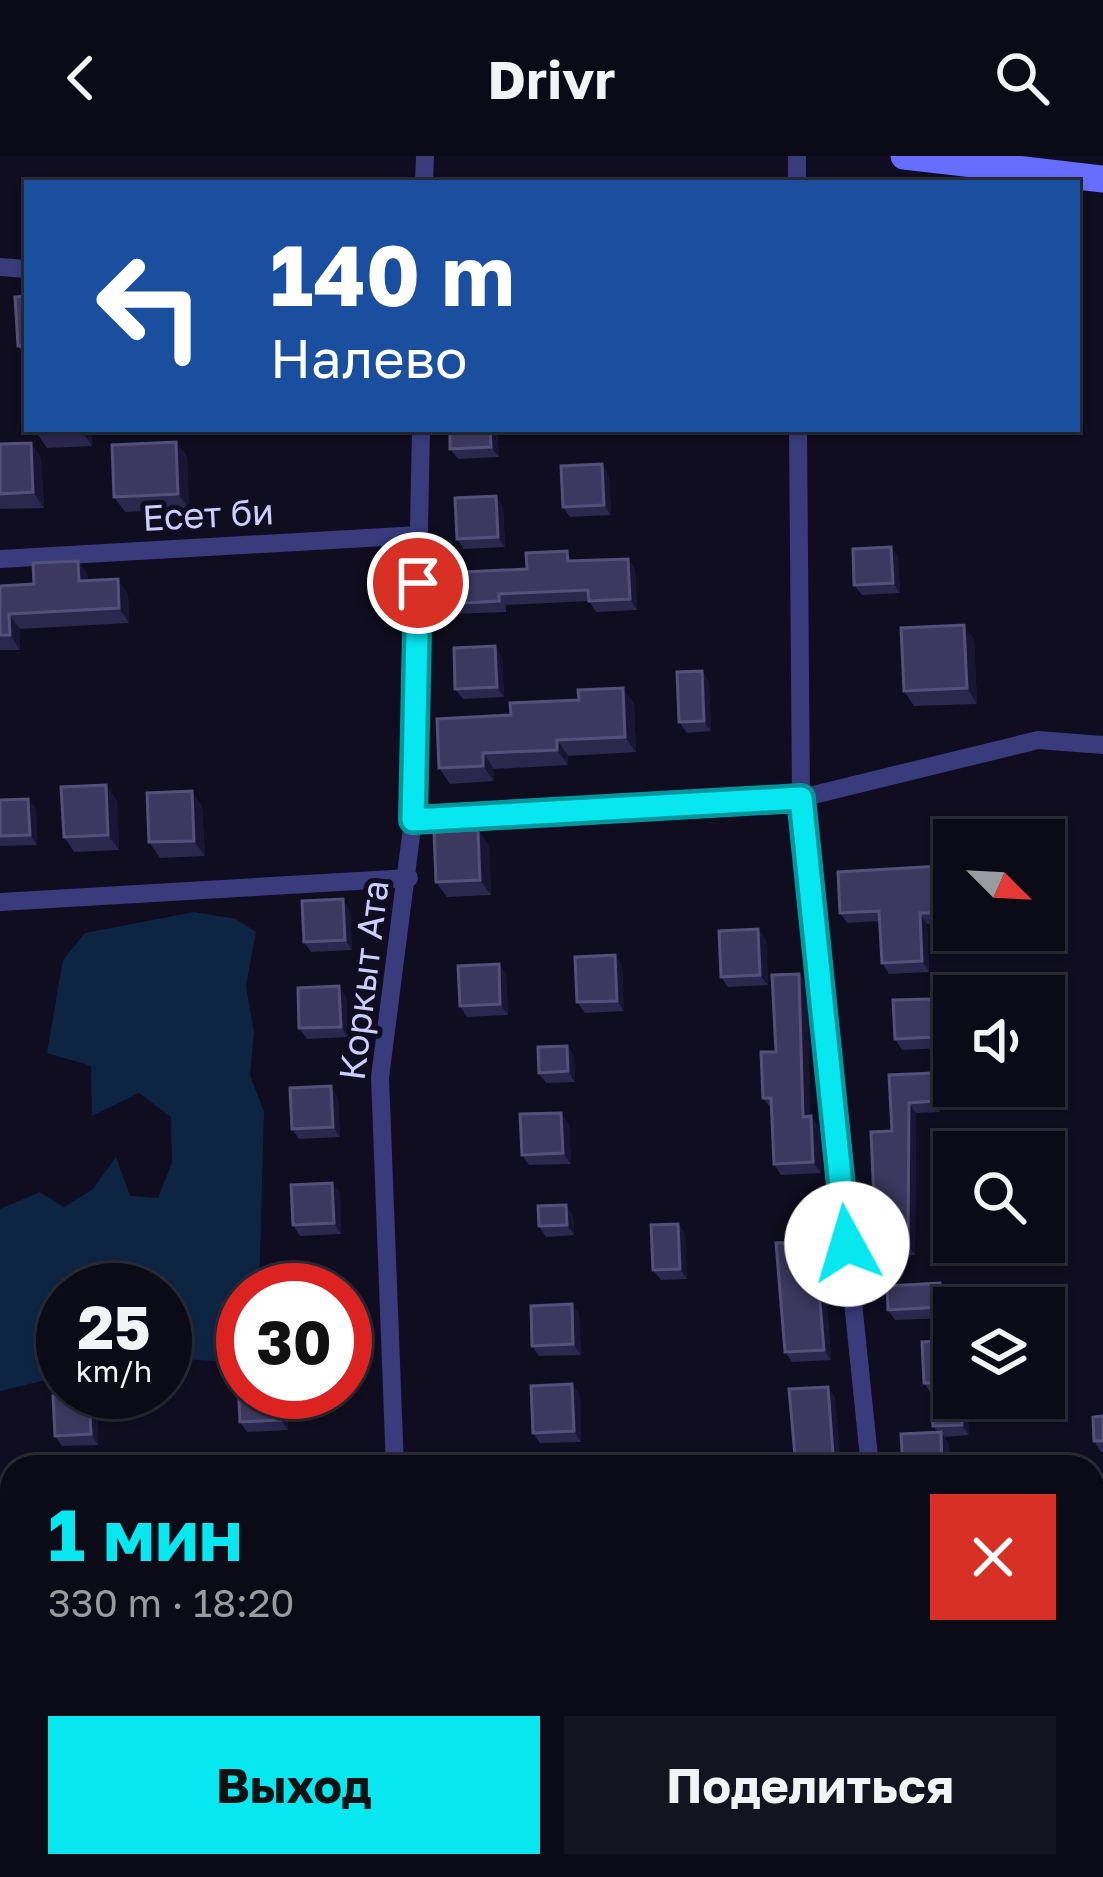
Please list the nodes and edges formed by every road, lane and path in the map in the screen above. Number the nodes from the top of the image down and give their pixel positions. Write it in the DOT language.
graph roads {
  1 [pos="904,156"];
  2 [pos="1103,179"];
  3 [pos="421,432"];
  4 [pos="798,432"];
  5 [pos="419,535"];
  6 [pos="0,559"];
  7 [pos="1103,745"];
  8 [pos="801,798"];
  9 [pos="413,820"];
  10 [pos="409,878"];
  11 [pos="0,902"];
  12 [pos="395,1455"];
  13 [pos="869,1455"];
  1 -- 2 [label="main road"];
  3 -- 5 [label="street, Коркыт Ата"];
  4 -- 8 [label="street"];
  5 -- 6 [label="street, Есет би"];
  5 -- 9 [label="street, Коркыт Ата"];
  7 -- 8 [label="street"];
  8 -- 9 [label="street"];
  8 -- 13 [label="street"];
  9 -- 10 [label="street, Коркыт Ата"];
  10 -- 11 [label="street"];
  10 -- 12 [label="street, Коркыт Ата"];
}
